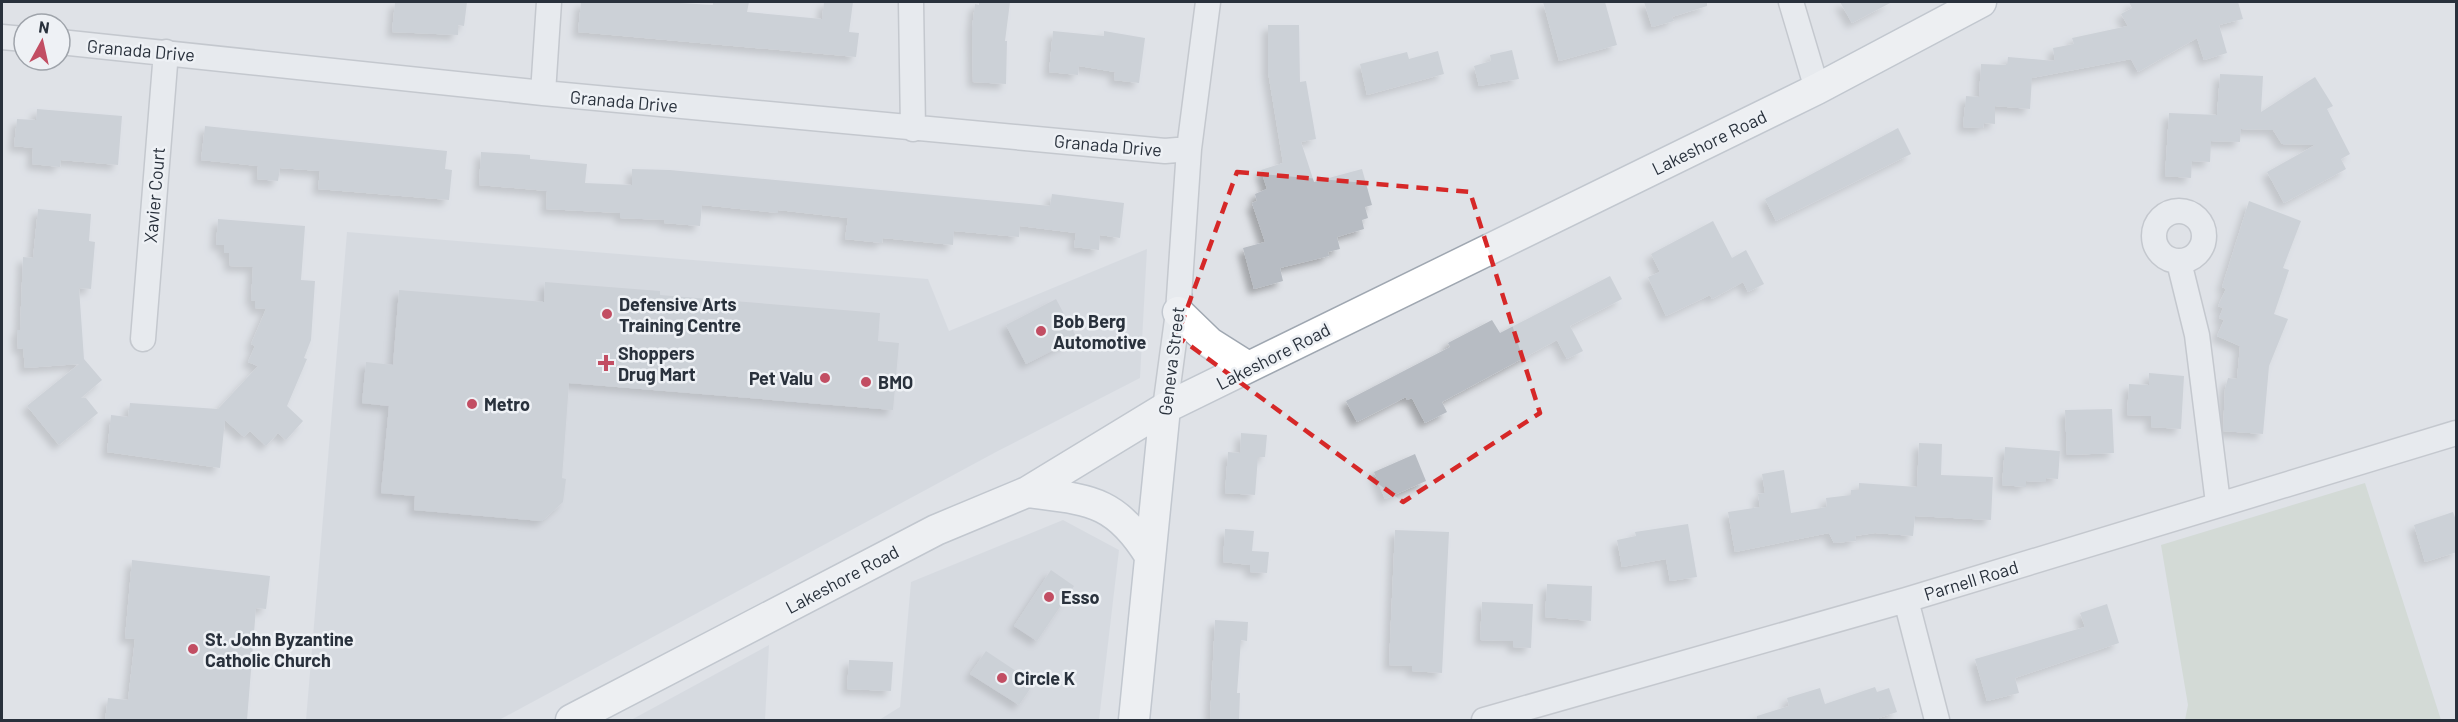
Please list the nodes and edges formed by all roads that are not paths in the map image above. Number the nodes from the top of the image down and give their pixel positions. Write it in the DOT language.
graph roads {
  1 [pos="549,2"];
  2 [pos="911,2"];
  3 [pos="1208,2"];
  4 [pos="1791,2"];
  5 [pos="1981,2"];
  6 [pos="72,43"];
  7 [pos="166,52"];
  8 [pos="1816,89"];
  9 [pos="543,93"];
  10 [pos="912,129"];
  11 [pos="1188,149"];
  12 [pos="2179,262"];
  13 [pos="1178,312"];
  14 [pos="143,339"];
  15 [pos="1248,367"];
  16 [pos="1165,408"];
  17 [pos="2457,433"];
  18 [pos="1026,492"];
  19 [pos="2218,503"];
  20 [pos="1150,556"];
  21 [pos="1906,600"];
  22 [pos="571,720"];
  23 [pos="1134,720"];
  24 [pos="1484,720"];
  25 [pos="1937,720"];
  1 -- 9 [label="street"];
  2 -- 10 [label="street"];
  3 -- 11 [label="street, Geneva Street"];
  4 -- 8 [label="street"];
  5 -- 8 [label="main road, Lakeshore Road"];
  6 -- 7 [label="street, Granada Drive"];
  7 -- 9 [label="street, Granada Drive"];
  7 -- 14 [label="street, Xavier Court"];
  8 -- 15 [label="main road, Lakeshore Road"];
  9 -- 10 [label="street, Granada Drive"];
  10 -- 11 [label="street, Granada Drive"];
  11 -- 13 [label="street, Geneva Street"];
  12 -- 19 [label="street"];
  13 -- 15 [label="main road"];
  13 -- 16 [label="street, Geneva Street"];
  15 -- 16 [label="main road, Lakeshore Road"];
  16 -- 18 [label="main road, Lakeshore Road"];
  16 -- 20 [label="main road, Geneva Street"];
  17 -- 19 [label="street, Parnell Road"];
  18 -- 20 [label="main road"];
  18 -- 22 [label="main road, Lakeshore Road"];
  19 -- 21 [label="street, Parnell Road"];
  20 -- 23 [label="main road, Geneva Street"];
  21 -- 24 [label="street, Parnell Road"];
  21 -- 25 [label="street"];
}
